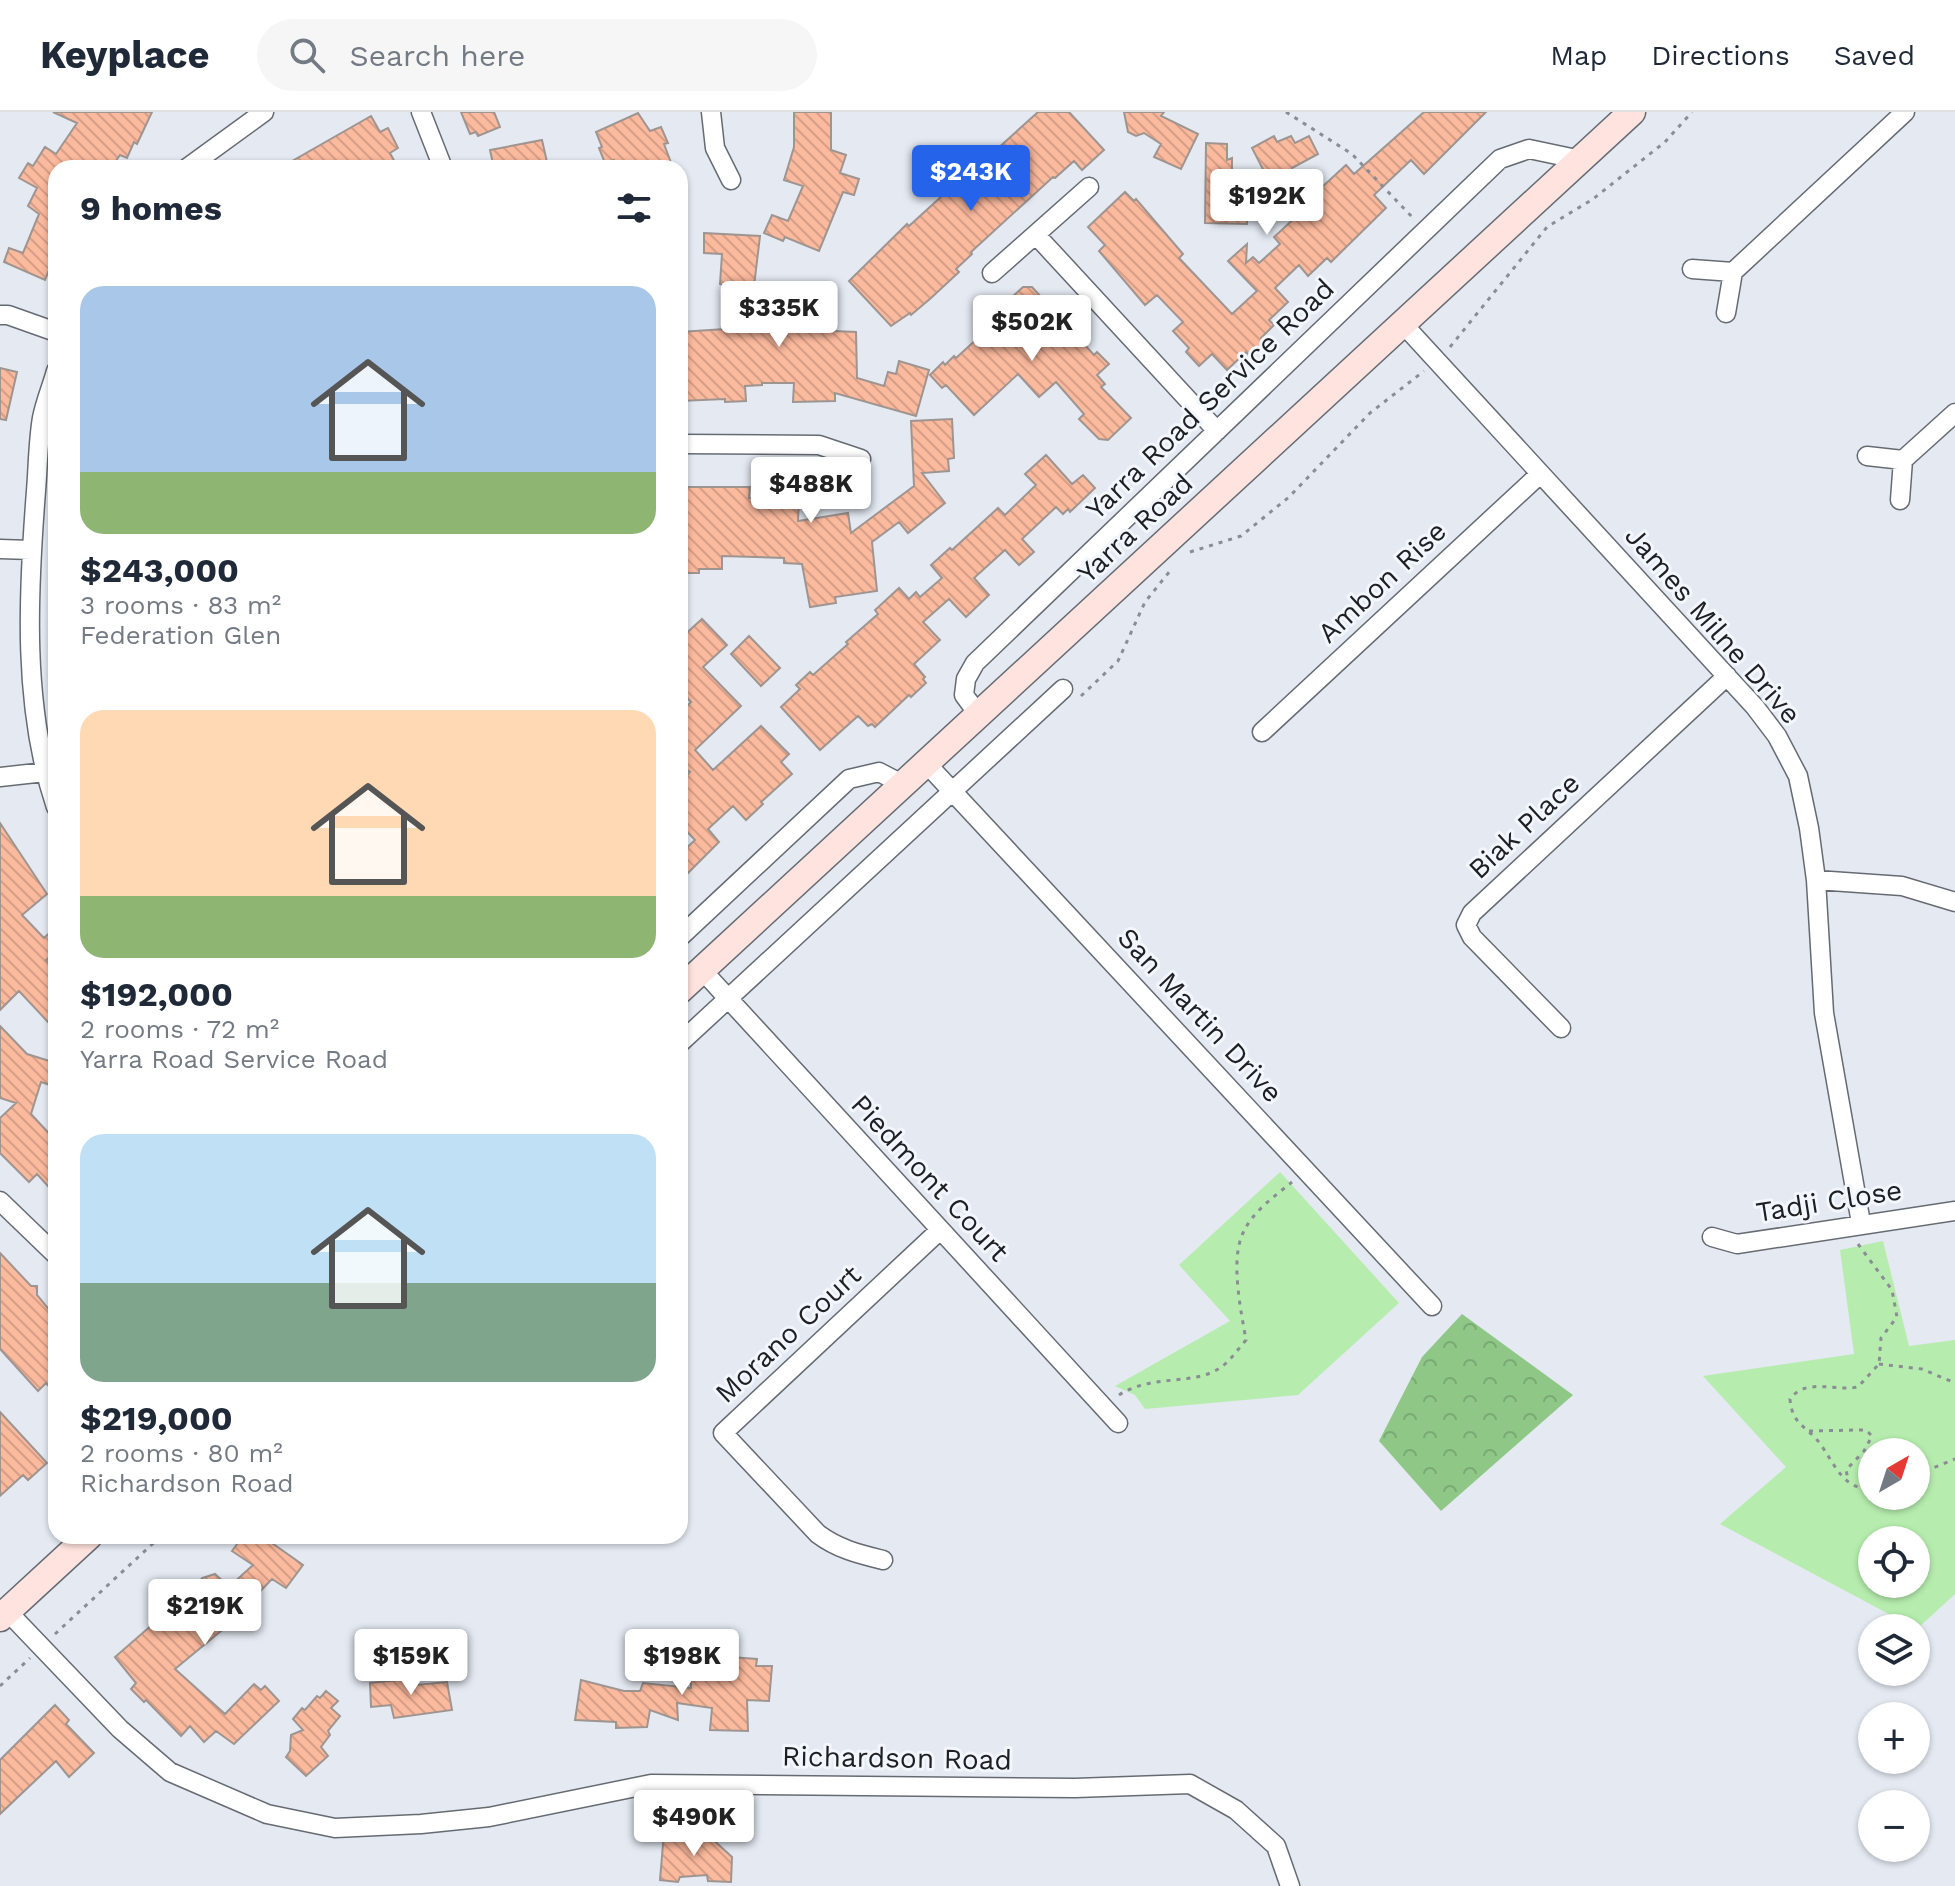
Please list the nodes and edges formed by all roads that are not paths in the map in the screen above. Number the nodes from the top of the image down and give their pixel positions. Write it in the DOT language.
graph roads {
  1 [pos="264,112"];
  2 [pos="421,112"];
  3 [pos="711,112"];
  4 [pos="1632,112"];
  5 [pos="1905,112"];
  6 [pos="198,160"];
  7 [pos="440,160"];
  8 [pos="1581,160"];
  9 [pos="731,180"];
  10 [pos="1089,187"];
  11 [pos="1036,235"];
  12 [pos="1692,269"];
  13 [pos="1733,272"];
  14 [pos="992,273"];
  15 [pos="1726,313"];
  16 [pos="0,315"];
  17 [pos="1403,324"];
  18 [pos="48,329"];
  19 [pos="48,397"];
  20 [pos="1955,413"];
  21 [pos="1217,431"];
  22 [pos="688,444"];
  23 [pos="1867,456"];
  24 [pos="861,459"];
  25 [pos="1903,460"];
  26 [pos="1540,474"];
  27 [pos="1900,500"];
  28 [pos="0,549"];
  29 [pos="31,550"];
  30 [pos="1727,676"];
  31 [pos="1070,695"];
  32 [pos="978,714"];
  33 [pos="1262,732"];
  34 [pos="926,763"];
  35 [pos="45,772"];
  36 [pos="0,777"];
  37 [pos="48,782"];
  38 [pos="904,785"];
  39 [pos="951,791"];
  40 [pos="1816,880"];
  41 [pos="1955,902"];
  42 [pos="688,930"];
  43 [pos="702,970"];
  44 [pos="688,983"];
  45 [pos="728,999"];
  46 [pos="1561,1028"];
  47 [pos="688,1036"];
  48 [pos="0,1201"];
  49 [pos="1955,1211"];
  50 [pos="1857,1224"];
  51 [pos="939,1231"];
  52 [pos="1712,1237"];
  53 [pos="48,1247"];
  54 [pos="1432,1306"];
  55 [pos="1118,1423"];
  56 [pos="80,1544"];
  57 [pos="883,1560"];
  58 [pos="4,1614"];
  59 [pos="1290,1886"];
  1 -- 6 [label="street"];
  2 -- 7 [label="street"];
  3 -- 9 [label="street"];
  4 -- 8 [label="main road, Yarra Road"];
  5 -- 13 [label="street"];
  8 -- 17 [label="main road, Yarra Road"];
  8 -- 21 [label="street, Yarra Road Service Road"];
  10 -- 11 [label="street"];
  11 -- 14 [label="street"];
  11 -- 21 [label="street"];
  12 -- 13 [label="street"];
  13 -- 15 [label="street"];
  16 -- 18 [label="street"];
  17 -- 26 [label="street, James Milne Drive"];
  17 -- 32 [label="main road, Yarra Road"];
  19 -- 29 [label="street"];
  20 -- 25 [label="street"];
  21 -- 32 [label="street, Yarra Road Service Road"];
  22 -- 24 [label="street"];
  23 -- 25 [label="street"];
  25 -- 27 [label="street"];
  26 -- 30 [label="street, James Milne Drive"];
  26 -- 33 [label="street, Ambon Rise"];
  28 -- 29 [label="street"];
  29 -- 35 [label="street"];
  30 -- 40 [label="street, James Milne Drive"];
  30 -- 46 [label="street, Biak Place"];
  31 -- 39 [label="street"];
  32 -- 34 [label="main road, Yarra Road"];
  34 -- 38 [label="main road, Yarra Road"];
  34 -- 39 [label="street, San Martin Drive"];
  35 -- 36 [label="street"];
  35 -- 37 [label="street"];
  38 -- 42 [label="street"];
  38 -- 43 [label="main road, Yarra Road"];
  39 -- 45 [label="street"];
  39 -- 54 [label="street, San Martin Drive"];
  40 -- 41 [label="street"];
  40 -- 50 [label="street, James Milne Drive"];
  43 -- 44 [label="main road, Yarra Road"];
  43 -- 45 [label="street, Piedmont Court"];
  45 -- 47 [label="street"];
  45 -- 51 [label="street, Piedmont Court"];
  48 -- 53 [label="street"];
  49 -- 50 [label="street, Tadji Close"];
  50 -- 52 [label="street, Tadji Close"];
  51 -- 55 [label="street, Piedmont Court"];
  51 -- 57 [label="street, Morano Court"];
  56 -- 58 [label="main road"];
  58 -- 59 [label="street, Richardson Road"];
}
